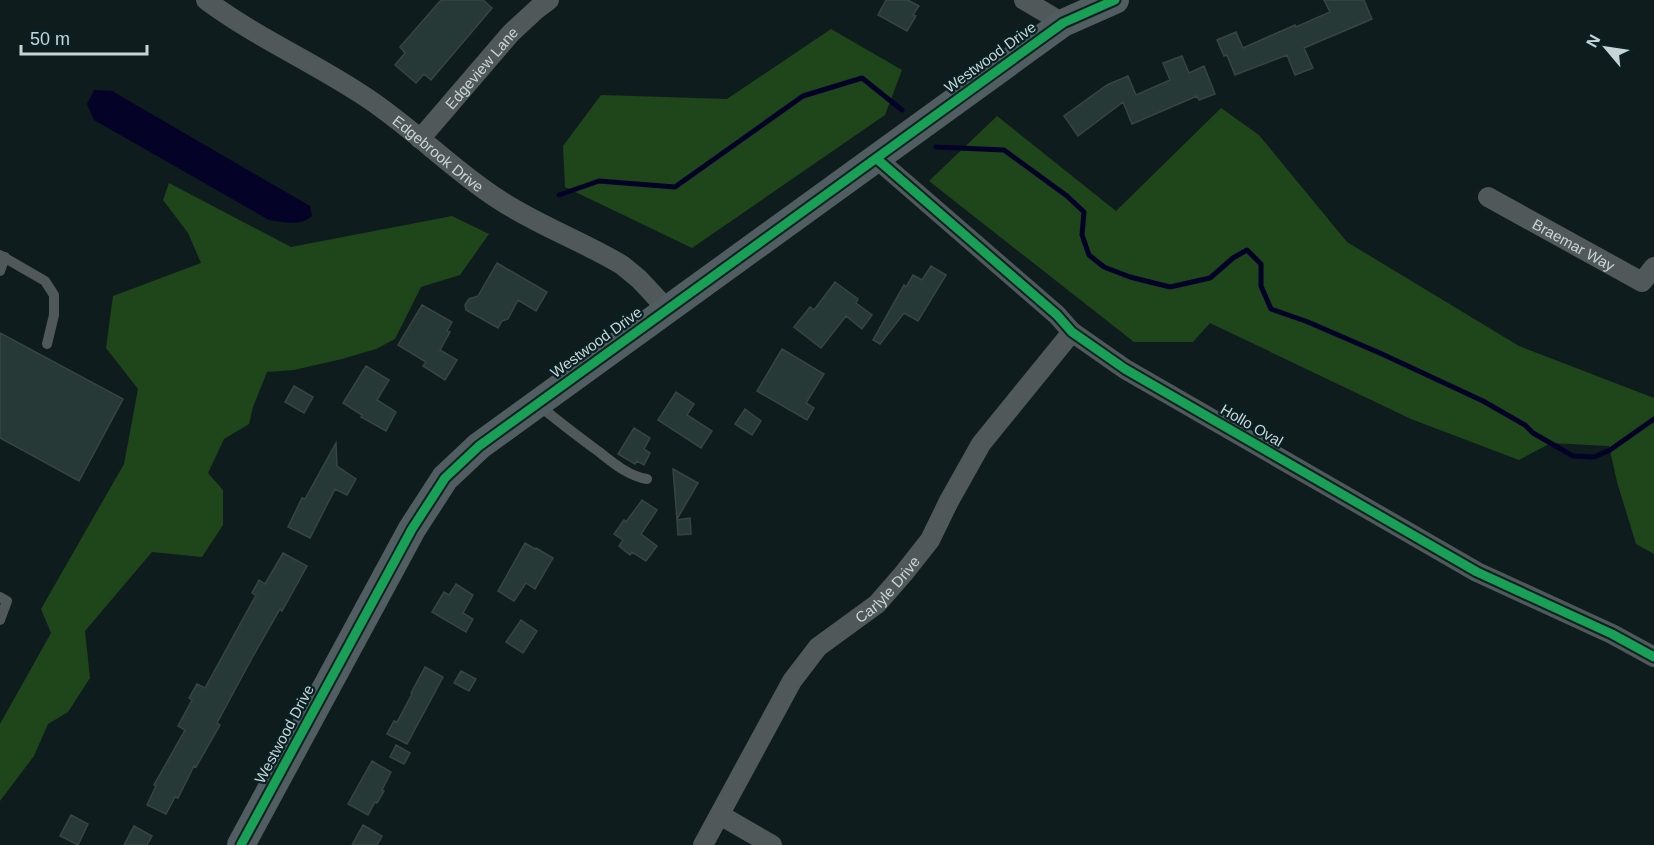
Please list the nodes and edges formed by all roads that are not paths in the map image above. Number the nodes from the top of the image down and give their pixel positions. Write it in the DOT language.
graph roads {
  1 [pos="206,0"];
  2 [pos="549,0"];
  3 [pos="1024,0"];
  4 [pos="1115,0"];
  5 [pos="1063,22"];
  6 [pos="420,139"];
  7 [pos="876,159"];
  8 [pos="1488,197"];
  9 [pos="2,256"];
  10 [pos="1654,267"];
  11 [pos="0,271"];
  12 [pos="667,309"];
  13 [pos="1072,333"];
  14 [pos="47,344"];
  15 [pos="537,404"];
  16 [pos="647,479"];
  17 [pos="0,597"];
  18 [pos="0,620"];
  19 [pos="1654,657"];
  20 [pos="720,815"];
  21 [pos="242,845"];
  22 [pos="703,845"];
  23 [pos="772,845"];
  1 -- 6 [label="street, Edgebrook Drive"];
  2 -- 6 [label="street, Edgeview Lane"];
  3 -- 5 [label="street"];
  4 -- 5 [label="street, Westwood Drive"];
  5 -- 7 [label="street, Westwood Drive"];
  6 -- 12 [label="street, Edgebrook Drive"];
  7 -- 12 [label="street, Westwood Drive"];
  7 -- 13 [label="street, Hollo Oval"];
  8 -- 10 [label="street, Braemar Way"];
  9 -- 11 [label="lane"];
  9 -- 14 [label="lane"];
  12 -- 15 [label="street, Westwood Drive"];
  13 -- 19 [label="street, Hollo Oval"];
  13 -- 20 [label="street, Carlyle Drive"];
  15 -- 16 [label="lane"];
  15 -- 21 [label="street, Westwood Drive"];
  17 -- 18 [label="lane"];
  20 -- 22 [label="street, Carlyle Drive"];
  20 -- 23 [label="street"];
}
